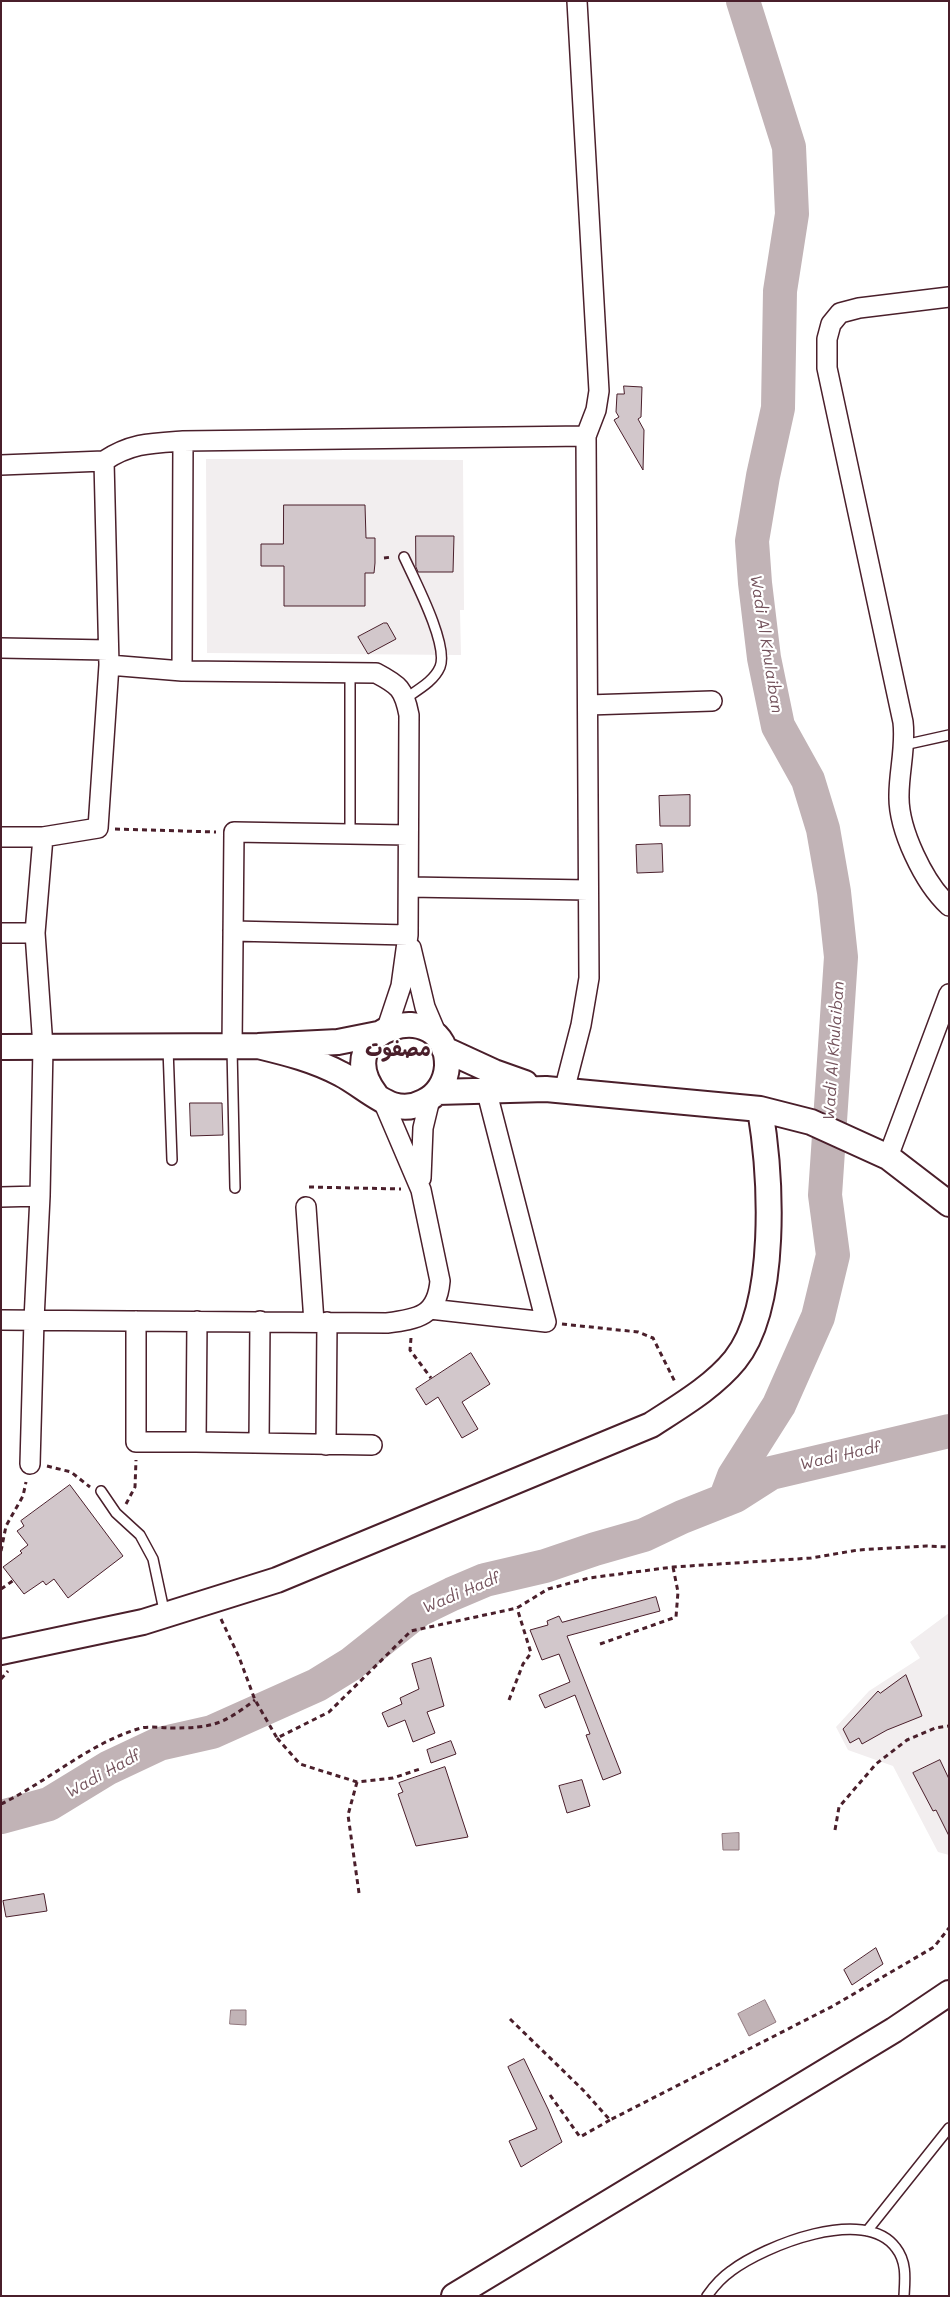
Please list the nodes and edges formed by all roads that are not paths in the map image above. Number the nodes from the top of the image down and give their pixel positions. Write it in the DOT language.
graph roads {
  1 [pos="577,1"];
  2 [pos="949,297"];
  3 [pos="586,436"];
  4 [pos="183,441"];
  5 [pos="104,461"];
  6 [pos="1,465"];
  7 [pos="404,557"];
  8 [pos="1,648"];
  9 [pos="108,657"];
  10 [pos="182,672"];
  11 [pos="350,673"];
  12 [pos="406,698"];
  13 [pos="712,701"];
  14 [pos="588,704"];
  15 [pos="949,734"];
  16 [pos="904,745"];
  17 [pos="350,833"];
  18 [pos="408,835"];
  19 [pos="1,837"];
  20 [pos="43,837"];
  21 [pos="409,887"];
  22 [pos="588,890"];
  23 [pos="949,906"];
  24 [pos="233,931"];
  25 [pos="1,932"];
  26 [pos="35,933"];
  27 [pos="408,935"];
  28 [pos="947,1003"];
  29 [pos="382,1031"];
  30 [pos="441,1044"];
  31 [pos="232,1046"];
  32 [pos="258,1046"];
  33 [pos="1,1047"];
  34 [pos="43,1047"];
  35 [pos="168,1047"];
  36 [pos="486,1089"];
  37 [pos="555,1090"];
  38 [pos="433,1096"];
  39 [pos="379,1098"];
  40 [pos="760,1109"];
  41 [pos="888,1157"];
  42 [pos="172,1160"];
  43 [pos="235,1188"];
  44 [pos="421,1190"];
  45 [pos="40,1196"];
  46 [pos="1,1197"];
  47 [pos="949,1204"];
  48 [pos="306,1206"];
  49 [pos="430,1309"];
  50 [pos="1,1320"];
  51 [pos="34,1320"];
  52 [pos="136,1321"];
  53 [pos="197,1321"];
  54 [pos="260,1321"];
  55 [pos="320,1322"];
  56 [pos="196,1442"];
  57 [pos="259,1443"];
  58 [pos="326,1445"];
  59 [pos="372,1446"];
  60 [pos="30,1464"];
  61 [pos="101,1491"];
  62 [pos="165,1615"];
  63 [pos="1,1652"];
  64 [pos="949,1993"];
  65 [pos="949,2128"];
  66 [pos="867,2231"];
  67 [pos="454,2296"];
  68 [pos="708,2296"];
  69 [pos="904,2296"];
  1 -- 3 [label="street"];
  2 -- 16 [label="street"];
  3 -- 4 [label="street"];
  3 -- 14 [label="street"];
  4 -- 5 [label="street"];
  4 -- 10 [label="street"];
  5 -- 6 [label="street"];
  5 -- 9 [label="street"];
  7 -- 12 [label="lane"];
  8 -- 9 [label="street"];
  9 -- 10 [label="street"];
  9 -- 20 [label="street"];
  10 -- 11 [label="street"];
  11 -- 12 [label="street"];
  11 -- 17 [label="lane"];
  12 -- 18 [label="street"];
  13 -- 14 [label="street"];
  14 -- 22 [label="street"];
  15 -- 16 [label="lane"];
  16 -- 23 [label="street"];
  17 -- 18 [label="street"];
  17 -- 24 [label="street"];
  18 -- 21 [label="street"];
  19 -- 20 [label="street"];
  20 -- 26 [label="street"];
  21 -- 22 [label="street"];
  21 -- 27 [label="street"];
  22 -- 37 [label="street"];
  24 -- 27 [label="street"];
  24 -- 31 [label="street"];
  25 -- 26 [label="street"];
  26 -- 34 [label="street"];
  27 -- 29 [label="street"];
  27 -- 30 [label="street"];
  28 -- 41 [label="street"];
  29 -- 30 [label="street"];
  29 -- 32 [label="street"];
  29 -- 39 [label="street"];
  30 -- 37 [label="street"];
  30 -- 38 [label="street"];
  31 -- 32 [label="street"];
  31 -- 35 [label="street"];
  31 -- 43 [label="lane"];
  32 -- 39 [label="street"];
  33 -- 34 [label="street"];
  34 -- 35 [label="street"];
  34 -- 45 [label="street"];
  35 -- 42 [label="lane"];
  36 -- 37 [label="street"];
  36 -- 38 [label="street"];
  36 -- 49 [label="street"];
  37 -- 40 [label="street"];
  38 -- 39 [label="street"];
  38 -- 44 [label="street"];
  39 -- 44 [label="street"];
  40 -- 41 [label="street"];
  40 -- 62 [label="street"];
  41 -- 47 [label="street"];
  44 -- 49 [label="street"];
  45 -- 46 [label="street"];
  45 -- 51 [label="street"];
  48 -- 55 [label="street"];
  49 -- 55 [label="street"];
  50 -- 51 [label="street"];
  51 -- 52 [label="street"];
  51 -- 60 [label="street"];
  52 -- 53 [label="street"];
  52 -- 56 [label="street"];
  53 -- 54 [label="street"];
  53 -- 56 [label="street"];
  54 -- 55 [label="street"];
  54 -- 57 [label="street"];
  55 -- 58 [label="street"];
  56 -- 57 [label="street"];
  57 -- 58 [label="street"];
  58 -- 59 [label="street"];
  61 -- 62 [label="lane"];
  62 -- 63 [label="street"];
  64 -- 67 [label="street"];
  65 -- 66 [label="lane"];
  66 -- 68 [label="lane"];
  66 -- 69 [label="lane"];
}
